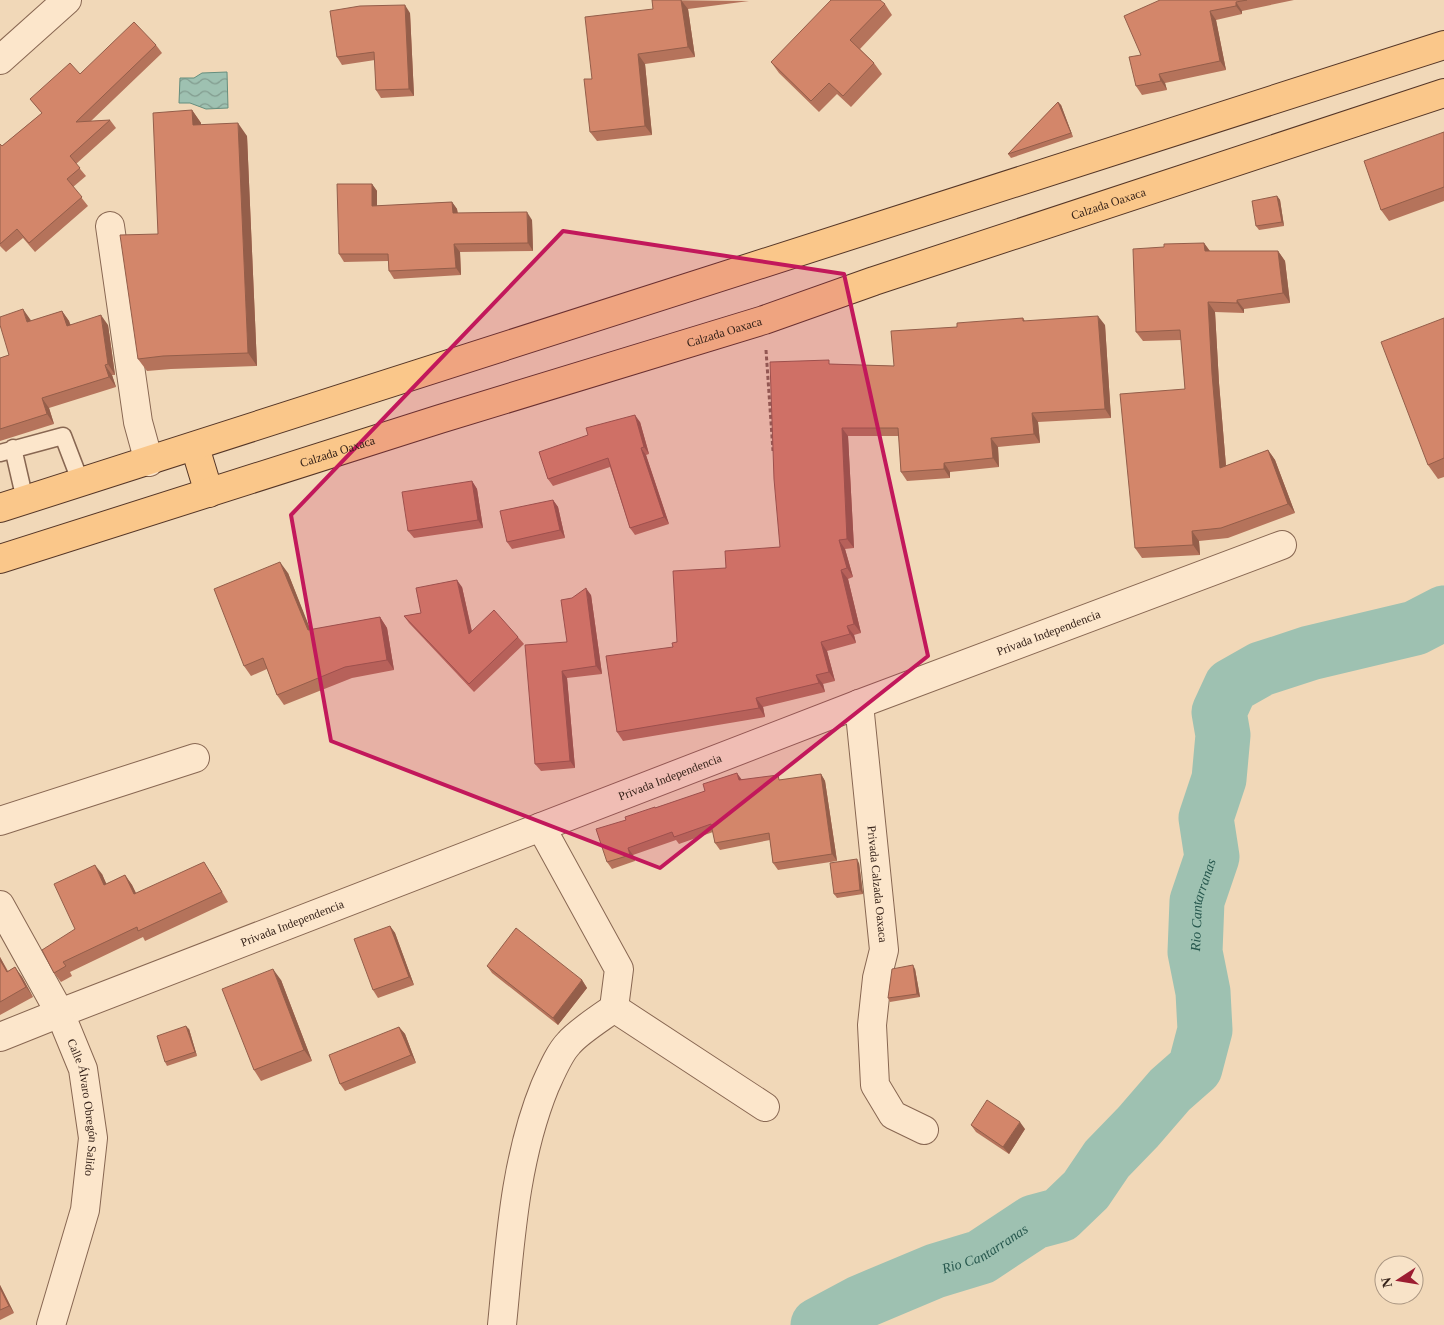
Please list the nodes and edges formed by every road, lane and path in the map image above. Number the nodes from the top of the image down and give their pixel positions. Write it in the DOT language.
graph roads {
  1 [pos="67,0"];
  2 [pos="1444,45"];
  3 [pos="0,60"];
  4 [pos="1444,93"];
  5 [pos="110,226"];
  6 [pos="767,368"];
  7 [pos="195,447"];
  8 [pos="7,451"];
  9 [pos="774,458"];
  10 [pos="149,462"];
  11 [pos="81,483"];
  12 [pos="209,492"];
  13 [pos="12,504"];
  14 [pos="1282,545"];
  15 [pos="0,559"];
  16 [pos="859,704"];
  17 [pos="195,758"];
  18 [pos="0,821"];
  19 [pos="541,827"];
  20 [pos="0,905"];
  21 [pos="614,1008"];
  22 [pos="60,1014"];
  23 [pos="0,1037"];
  24 [pos="765,1107"];
  25 [pos="924,1130"];
  26 [pos="51,1325"];
  27 [pos="502,1325"];
  1 -- 3 [label="street"];
  2 -- 7 [label="main road"];
  4 -- 12 [label="main road, Calzada Oaxaca"];
  5 -- 10 [label="street"];
  6 -- 9 [label="path"];
  7 -- 10 [label="main road"];
  7 -- 12 [label="main road"];
  8 -- 11 [label="lane"];
  8 -- 13 [label="lane"];
  10 -- 11 [label="main road"];
  11 -- 13 [label="main road"];
  12 -- 15 [label="main road, Calzada Oaxaca"];
  14 -- 16 [label="street, Privada Independencia"];
  16 -- 19 [label="street, Privada Independencia"];
  16 -- 25 [label="street, Privada Calzada Oaxaca"];
  17 -- 18 [label="street"];
  19 -- 21 [label="street"];
  19 -- 22 [label="street, Privada Independencia"];
  20 -- 22 [label="street, Calle Álvaro Obregón Salido"];
  21 -- 24 [label="street"];
  21 -- 27 [label="street"];
  22 -- 23 [label="street, Privada Independencia"];
  22 -- 26 [label="street, Calle Álvaro Obregón Salido"];
}
